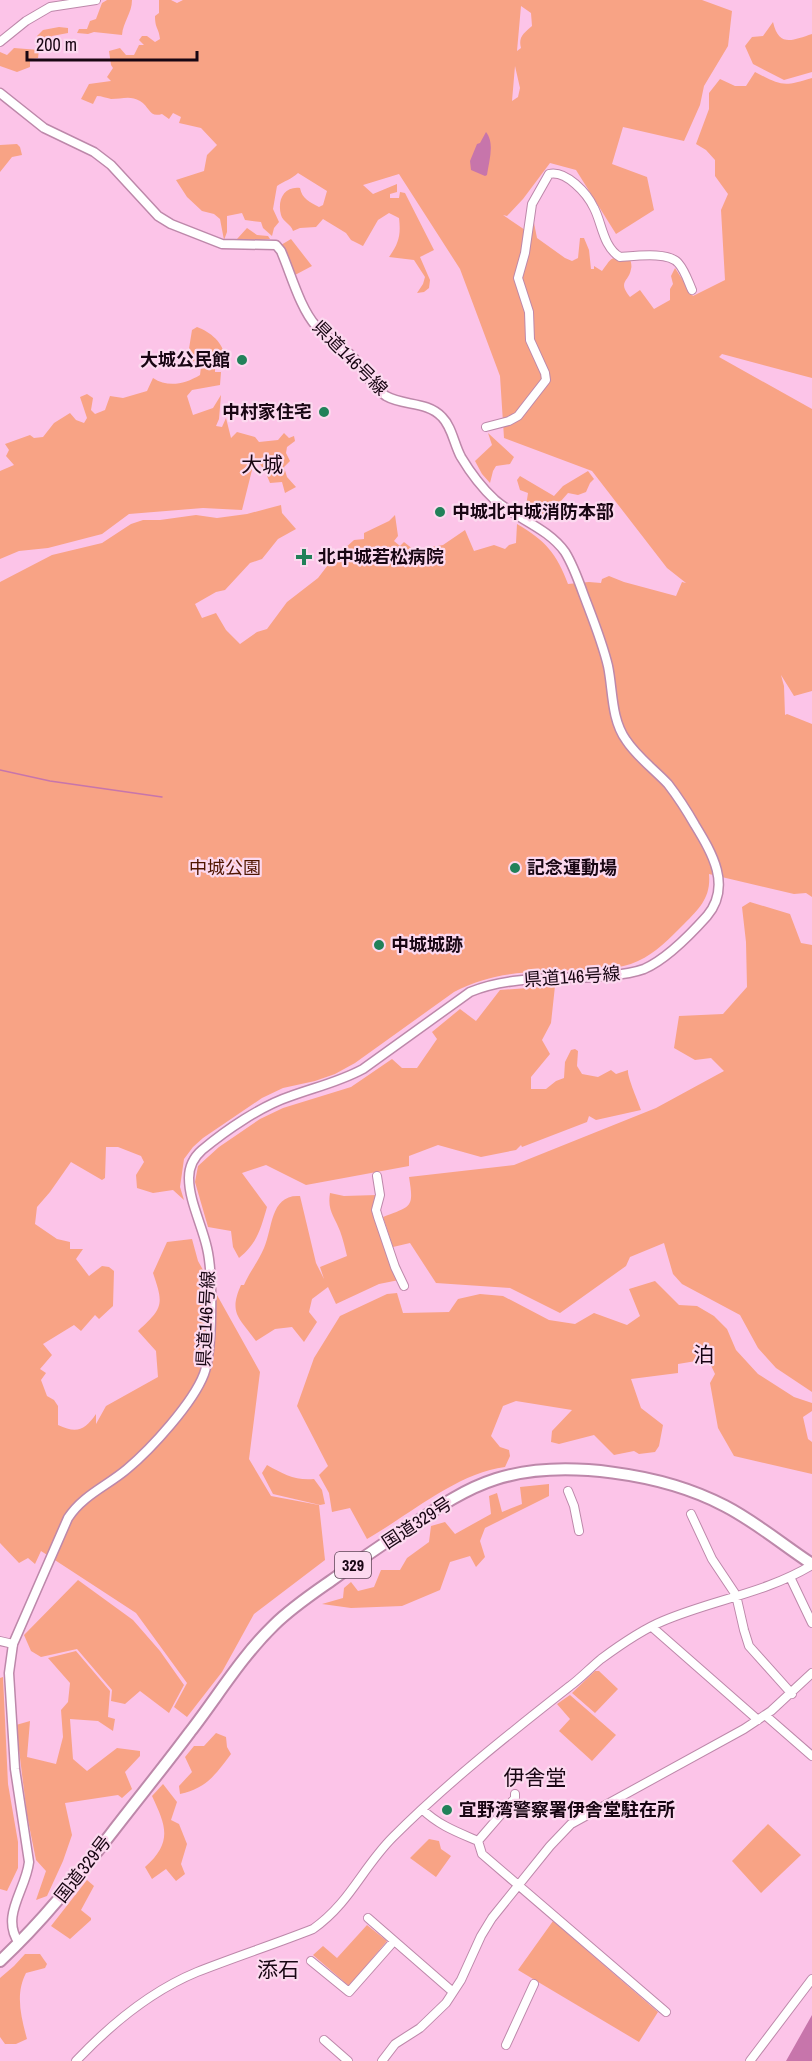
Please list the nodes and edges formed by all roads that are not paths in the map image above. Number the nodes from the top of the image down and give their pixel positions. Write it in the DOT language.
graph roads {
  1 [pos="96,0"];
  2 [pos="0,42"];
  3 [pos="0,93"];
  4 [pos="692,290"];
  5 [pos="486,427"];
  6 [pos="377,1176"];
  7 [pos="404,1286"];
  8 [pos="568,1491"];
  9 [pos="691,1514"];
  10 [pos="579,1531"];
  11 [pos="812,1564"];
  12 [pos="790,1577"];
  13 [pos="736,1597"];
  14 [pos="812,1623"];
  15 [pos="652,1627"];
  16 [pos="0,1641"];
  17 [pos="13,1644"];
  18 [pos="812,1673"];
  19 [pos="792,1694"];
  20 [pos="762,1718"];
  21 [pos="812,1756"];
  22 [pos="515,1794"];
  23 [pos="422,1809"];
  24 [pos="478,1841"];
  25 [pos="519,1885"];
  26 [pos="368,1918"];
  27 [pos="394,1941"];
  28 [pos="19,1943"];
  29 [pos="0,1961"];
  30 [pos="311,1961"];
  31 [pos="812,1979"];
  32 [pos="534,1984"];
  33 [pos="453,1992"];
  34 [pos="666,2012"];
  35 [pos="324,2040"];
  36 [pos="506,2045"];
  37 [pos="81,2059"];
  38 [pos="348,2061"];
  39 [pos="382,2061"];
  40 [pos="750,2061"];
  1 -- 2 [label="street"];
  3 -- 17 [label="main road, 県道146号線"];
  4 -- 5 [label="street"];
  6 -- 7 [label="street"];
  8 -- 10 [label="street"];
  9 -- 13 [label="street"];
  11 -- 12 [label="street"];
  11 -- 28 [label="highway, 国道329号 / 329"];
  12 -- 13 [label="street"];
  12 -- 14 [label="street"];
  13 -- 15 [label="street"];
  13 -- 19 [label="street"];
  15 -- 20 [label="street"];
  15 -- 23 [label="street"];
  16 -- 17 [label="street"];
  17 -- 28 [label="main road, 県道146号線"];
  18 -- 19 [label="street"];
  19 -- 20 [label="street"];
  20 -- 21 [label="street"];
  20 -- 25 [label="street"];
  22 -- 24 [label="street"];
  23 -- 24 [label="street"];
  23 -- 37 [label="street"];
  24 -- 25 [label="street"];
  25 -- 33 [label="street"];
  25 -- 34 [label="street"];
  26 -- 27 [label="street"];
  27 -- 30 [label="street"];
  27 -- 33 [label="street"];
  28 -- 29 [label="highway, 国道329号 / 329"];
  31 -- 40 [label="street"];
  32 -- 36 [label="street"];
  33 -- 39 [label="street"];
  35 -- 38 [label="street"];
}
